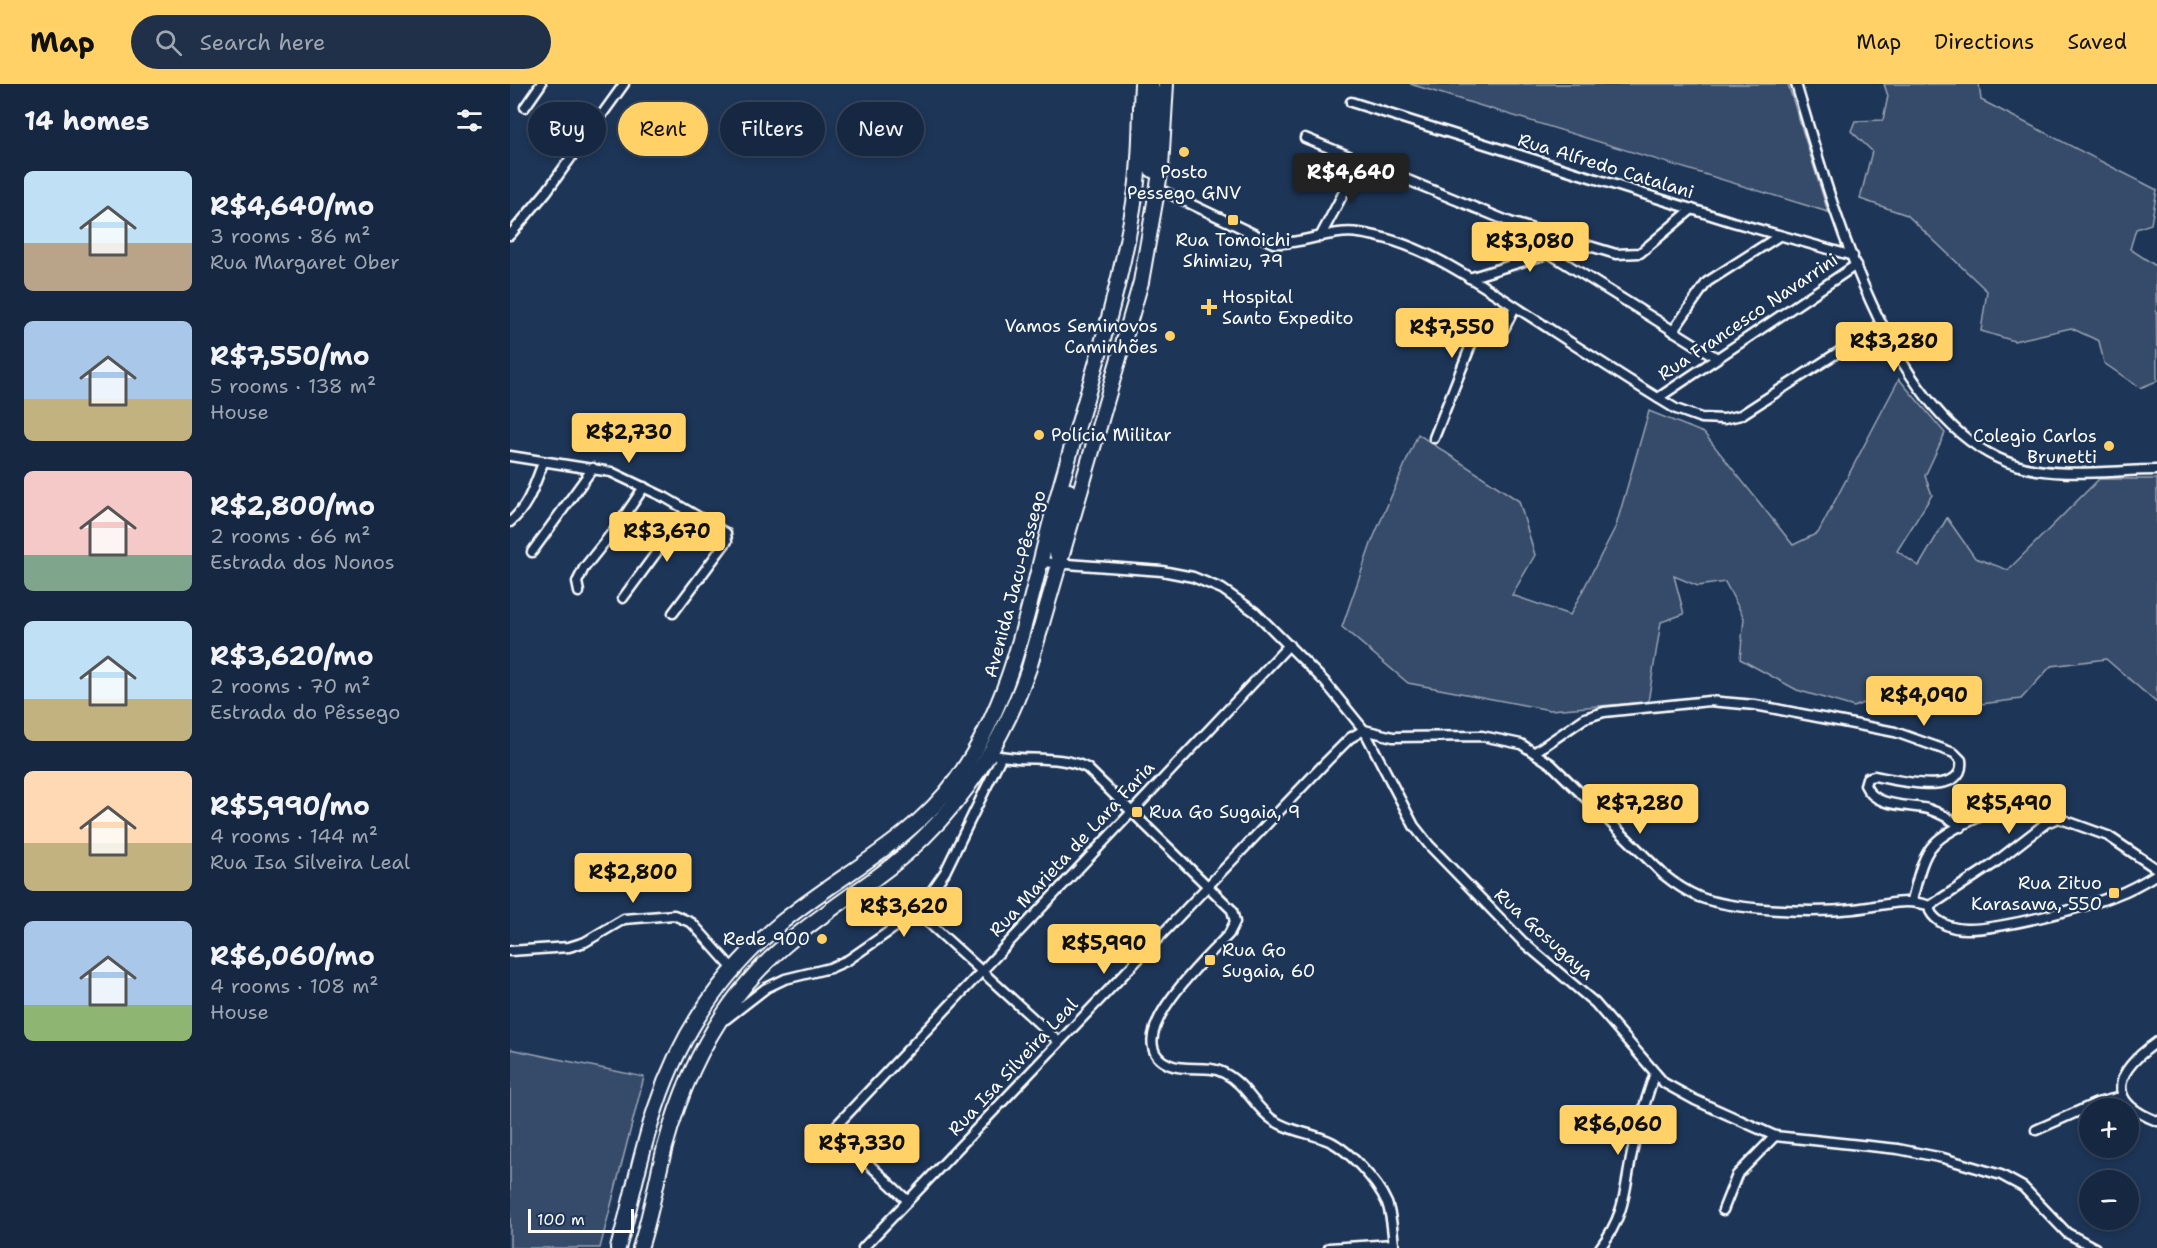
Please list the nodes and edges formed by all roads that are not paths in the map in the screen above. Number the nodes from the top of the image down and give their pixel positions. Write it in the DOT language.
graph roads {
  1 [pos="541,84"];
  2 [pos="624,84"];
  3 [pos="1148,84"];
  4 [pos="1166,84"];
  5 [pos="1796,84"];
  6 [pos="1351,102"];
  7 [pos="525,107"];
  8 [pos="1305,138"];
  9 [pos="1361,160"];
  10 [pos="1161,168"];
  11 [pos="1159,189"];
  12 [pos="1692,209"];
  13 [pos="1134,212"];
  14 [pos="1510,222"];
  15 [pos="510,235"];
  16 [pos="1779,236"];
  17 [pos="1320,237"];
  18 [pos="1580,244"];
  19 [pos="1552,255"];
  20 [pos="1855,260"];
  21 [pos="1469,278"];
  22 [pos="1515,307"];
  23 [pos="1133,308"];
  24 [pos="1882,324"];
  25 [pos="1673,331"];
  26 [pos="1716,358"];
  27 [pos="1658,398"];
  28 [pos="1434,438"];
  29 [pos="510,456"];
  30 [pos="1068,459"];
  31 [pos="543,463"];
  32 [pos="593,468"];
  33 [pos="2157,470"];
  34 [pos="644,487"];
  35 [pos="687,511"];
  36 [pos="510,522"];
  37 [pos="532,552"];
  38 [pos="1040,562"];
  39 [pos="1060,564"];
  40 [pos="1036,581"];
  41 [pos="579,592"];
  42 [pos="623,598"];
  43 [pos="673,613"];
  44 [pos="1289,645"];
  45 [pos="1035,648"];
  46 [pos="1364,730"];
  47 [pos="1535,752"];
  48 [pos="996,755"];
  49 [pos="1131,810"];
  50 [pos="2058,818"];
  51 [pos="1960,827"];
  52 [pos="2157,869"];
  53 [pos="2157,874"];
  54 [pos="1208,885"];
  55 [pos="1912,900"];
  56 [pos="1930,907"];
  57 [pos="917,912"];
  58 [pos="510,951"];
  59 [pos="733,969"];
  60 [pos="981,970"];
  61 [pos="715,1030"];
  62 [pos="1059,1042"];
  63 [pos="2157,1042"];
  64 [pos="1654,1073"];
  65 [pos="2121,1097"];
  66 [pos="2157,1121"];
  67 [pos="2036,1130"];
  68 [pos="1775,1136"];
  69 [pos="908,1201"];
  70 [pos="1723,1210"];
  71 [pos="1394,1246"];
  72 [pos="618,1248"];
  73 [pos="640,1248"];
  74 [pos="863,1248"];
  75 [pos="1329,1248"];
  76 [pos="1600,1248"];
  77 [pos="2096,1248"];
  1 -- 7 [label="street"];
  2 -- 15 [label="street"];
  3 -- 10 [label="highway"];
  3 -- 11 [label="highway"];
  3 -- 13 [label="highway, Avenida Jacu-Pêssego"];
  4 -- 10 [label="highway, Avenida Jacu-Pêssego"];
  5 -- 20 [label="street"];
  6 -- 12 [label="street, Rua Alfredo Catalani"];
  8 -- 9 [label="street"];
  9 -- 14 [label="street"];
  9 -- 17 [label="street"];
  10 -- 11 [label="highway, Avenida Jacu-Pêssego"];
  11 -- 13 [label="highway"];
  11 -- 17 [label="street"];
  11 -- 23 [label="highway, Avenida Jacu-Pêssego"];
  12 -- 16 [label="street, Rua Alfredo Catalani"];
  12 -- 18 [label="street"];
  13 -- 23 [label="highway"];
  13 -- 30 [label="highway, Avenida Jacu-Pêssego"];
  14 -- 18 [label="street"];
  14 -- 19 [label="street"];
  16 -- 20 [label="street, Rua Alfredo Catalani"];
  16 -- 25 [label="street"];
  17 -- 21 [label="street"];
  18 -- 19 [label="street"];
  19 -- 21 [label="street"];
  19 -- 25 [label="street"];
  20 -- 24 [label="street"];
  20 -- 26 [label="street, Rua Francesco Navarrini"];
  21 -- 22 [label="street"];
  22 -- 27 [label="street"];
  22 -- 28 [label="street"];
  23 -- 39 [label="highway, Avenida Jacu-Pêssego"];
  24 -- 27 [label="street"];
  24 -- 33 [label="street"];
  25 -- 26 [label="street"];
  26 -- 27 [label="street, Rua Francesco Navarrini"];
  29 -- 31 [label="street"];
  30 -- 38 [label="highway, Avenida Jacu-Pêssego"];
  30 -- 39 [label="highway"];
  31 -- 32 [label="street"];
  31 -- 36 [label="street"];
  32 -- 34 [label="street"];
  32 -- 37 [label="street"];
  34 -- 35 [label="street"];
  34 -- 41 [label="street"];
  35 -- 42 [label="street"];
  35 -- 43 [label="street"];
  38 -- 39 [label="street, Rua Gosugaya"];
  38 -- 40 [label="highway, Avenida Jacu-Pêssego"];
  39 -- 44 [label="street, Rua Gosugaya"];
  39 -- 45 [label="highway, Avenida Jacu-Pêssego"];
  40 -- 45 [label="highway"];
  40 -- 59 [label="highway, Avenida Jacu-Pêssego"];
  44 -- 46 [label="street, Rua Gosugaya"];
  44 -- 49 [label="street, Rua Marieta de Lara Faria"];
  45 -- 48 [label="highway, Avenida Jacu-Pêssego"];
  46 -- 47 [label="street"];
  46 -- 54 [label="street, Rua Isa Silveira Leal"];
  46 -- 64 [label="street, Rua Gosugaya"];
  47 -- 51 [label="street"];
  47 -- 55 [label="street"];
  48 -- 49 [label="street"];
  48 -- 57 [label="street"];
  48 -- 61 [label="highway, Avenida Jacu-Pêssego"];
  49 -- 54 [label="street"];
  49 -- 60 [label="street, Rua Marieta de Lara Faria"];
  50 -- 51 [label="street"];
  50 -- 52 [label="street"];
  50 -- 56 [label="street"];
  51 -- 55 [label="street"];
  53 -- 56 [label="street"];
  54 -- 62 [label="street, Rua Isa Silveira Leal"];
  54 -- 71 [label="street"];
  55 -- 56 [label="street"];
  57 -- 60 [label="street"];
  57 -- 61 [label="street"];
  58 -- 59 [label="street"];
  59 -- 72 [label="highway, Avenida Jacu-Pêssego"];
  60 -- 62 [label="street"];
  60 -- 69 [label="street, Rua Marieta de Lara Faria"];
  61 -- 73 [label="highway, Avenida Jacu-Pêssego"];
  62 -- 69 [label="street, Rua Isa Silveira Leal"];
  63 -- 65 [label="street"];
  64 -- 68 [label="street, Rua Gosugaya"];
  64 -- 76 [label="street"];
  65 -- 66 [label="street"];
  65 -- 67 [label="street"];
  68 -- 70 [label="street"];
  68 -- 77 [label="street, Rua Gosugaya"];
  69 -- 74 [label="street, Rua Isa Silveira Leal"];
  71 -- 75 [label="street"];
}
